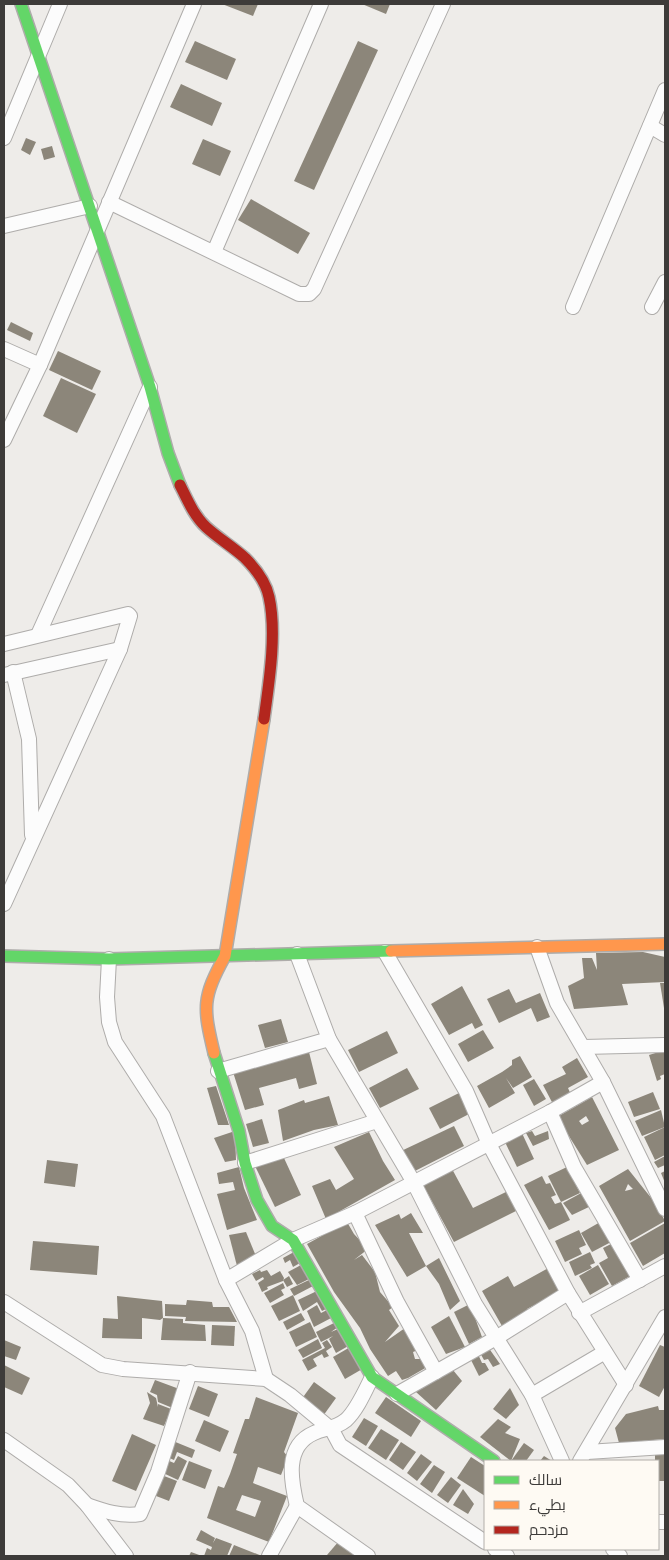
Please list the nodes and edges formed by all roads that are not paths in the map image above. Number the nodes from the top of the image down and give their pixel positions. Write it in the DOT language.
graph roads {
  1 [pos="21,4"];
  2 [pos="60,4"];
  3 [pos="194,4"];
  4 [pos="321,4"];
  5 [pos="443,4"];
  6 [pos="39,53"];
  7 [pos="665,90"];
  8 [pos="650,126"];
  9 [pos="665,134"];
  10 [pos="4,138"];
  11 [pos="109,202"];
  12 [pos="90,206"];
  13 [pos="4,226"];
  14 [pos="96,230"];
  15 [pos="214,252"];
  16 [pos="665,282"];
  17 [pos="573,307"];
  18 [pos="652,307"];
  19 [pos="4,349"];
  20 [pos="40,365"];
  21 [pos="150,387"];
  22 [pos="4,440"];
  23 [pos="38,635"];
  24 [pos="4,644"];
  25 [pos="120,649"];
  26 [pos="8,673"];
  27 [pos="32,841"];
  28 [pos="4,904"];
  29 [pos="665,944"];
  30 [pos="537,947"];
  31 [pos="385,952"];
  32 [pos="297,954"];
  33 [pos="4,956"];
  34 [pos="224,956"];
  35 [pos="110,958"];
  36 [pos="329,1039"];
  37 [pos="665,1045"];
  38 [pos="584,1046"];
  39 [pos="218,1070"];
  40 [pos="603,1082"];
  41 [pos="550,1112"];
  42 [pos="377,1121"];
  43 [pos="489,1144"];
  44 [pos="245,1163"];
  45 [pos="413,1181"];
  46 [pos="665,1209"];
  47 [pos="355,1213"];
  48 [pos="292,1240"];
  49 [pos="665,1266"];
  50 [pos="226,1280"];
  51 [pos="640,1280"];
  52 [pos="568,1293"];
  53 [pos="4,1302"];
  54 [pos="579,1313"];
  55 [pos="665,1317"];
  56 [pos="496,1338"];
  57 [pos="605,1352"];
  58 [pos="190,1372"];
  59 [pos="436,1372"];
  60 [pos="372,1377"];
  61 [pos="266,1379"];
  62 [pos="626,1385"];
  63 [pos="397,1394"];
  64 [pos="532,1395"];
  65 [pos="332,1430"];
  66 [pos="4,1440"];
  67 [pos="665,1447"];
  68 [pos="584,1457"];
  69 [pos="493,1460"];
  70 [pos="562,1460"];
  71 [pos="87,1505"];
  72 [pos="297,1506"];
  73 [pos="484,1541"];
  74 [pos="126,1556"];
  75 [pos="269,1556"];
  76 [pos="368,1556"];
  1 -- 6 [label="street"];
  2 -- 6 [label="street"];
  3 -- 11 [label="street"];
  4 -- 15 [label="street"];
  5 -- 15 [label="street"];
  6 -- 10 [label="street"];
  6 -- 12 [label="street"];
  7 -- 8 [label="street"];
  8 -- 9 [label="street"];
  8 -- 17 [label="street"];
  11 -- 14 [label="street"];
  11 -- 15 [label="street"];
  12 -- 13 [label="street"];
  12 -- 14 [label="street"];
  14 -- 20 [label="street"];
  14 -- 21 [label="street"];
  16 -- 18 [label="street"];
  19 -- 20 [label="street"];
  20 -- 22 [label="street"];
  21 -- 23 [label="street"];
  21 -- 34 [label="street"];
  23 -- 24 [label="street"];
  23 -- 25 [label="street"];
  25 -- 26 [label="street"];
  25 -- 27 [label="street"];
  26 -- 27 [label="street"];
  27 -- 28 [label="street"];
  29 -- 30 [label="street"];
  30 -- 31 [label="street"];
  30 -- 38 [label="street"];
  31 -- 32 [label="street"];
  31 -- 43 [label="street"];
  32 -- 34 [label="street"];
  32 -- 36 [label="street"];
  33 -- 35 [label="street"];
  34 -- 35 [label="street"];
  34 -- 39 [label="street"];
  35 -- 50 [label="street"];
  36 -- 39 [label="street"];
  36 -- 42 [label="street"];
  37 -- 38 [label="street"];
  38 -- 40 [label="street"];
  39 -- 44 [label="street"];
  40 -- 41 [label="street"];
  40 -- 46 [label="street"];
  41 -- 43 [label="street"];
  41 -- 51 [label="street"];
  42 -- 44 [label="street"];
  42 -- 45 [label="street"];
  43 -- 45 [label="street"];
  43 -- 52 [label="street"];
  44 -- 48 [label="street"];
  45 -- 47 [label="street"];
  45 -- 56 [label="street"];
  47 -- 48 [label="street"];
  47 -- 59 [label="street"];
  48 -- 50 [label="street"];
  48 -- 60 [label="street"];
  49 -- 51 [label="street"];
  50 -- 61 [label="street"];
  51 -- 54 [label="street"];
  52 -- 54 [label="street"];
  52 -- 56 [label="street"];
  53 -- 58 [label="street"];
  54 -- 57 [label="street"];
  55 -- 62 [label="street"];
  56 -- 59 [label="street"];
  56 -- 64 [label="street"];
  57 -- 62 [label="street"];
  57 -- 64 [label="street"];
  58 -- 61 [label="street"];
  58 -- 71 [label="street"];
  59 -- 63 [label="street"];
  60 -- 63 [label="street"];
  60 -- 65 [label="street"];
  61 -- 65 [label="street"];
  62 -- 68 [label="street"];
  63 -- 69 [label="street"];
  64 -- 70 [label="street"];
  65 -- 72 [label="street"];
  65 -- 73 [label="street"];
  66 -- 71 [label="street"];
  67 -- 68 [label="street"];
  71 -- 74 [label="street"];
  72 -- 75 [label="street"];
  72 -- 76 [label="street"];
}
